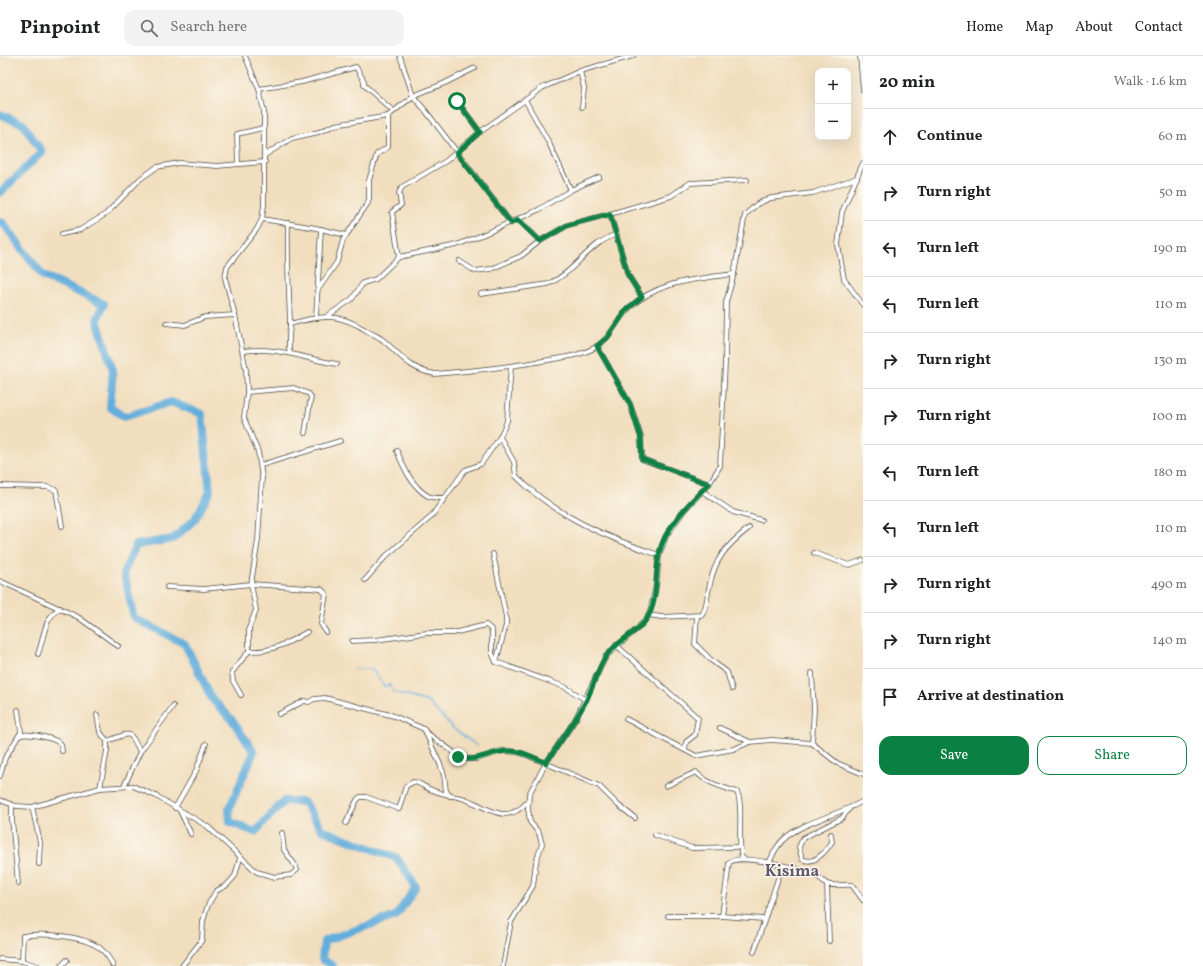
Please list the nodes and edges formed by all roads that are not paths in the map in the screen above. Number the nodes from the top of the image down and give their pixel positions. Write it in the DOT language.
graph roads {
  1 [pos="245,56"];
  2 [pos="400,56"];
  3 [pos="615,56"];
  4 [pos="633,56"];
  5 [pos="860,56"];
  6 [pos="616,62"];
  7 [pos="475,68"];
  8 [pos="580,71"];
  9 [pos="259,90"];
  10 [pos="863,90"];
  11 [pos="413,96"];
  12 [pos="525,100"];
  13 [pos="457,101"];
  14 [pos="582,107"];
  15 [pos="392,112"];
  16 [pos="388,116"];
  17 [pos="263,128"];
  18 [pos="480,132"];
  19 [pos="457,153"];
  20 [pos="265,155"];
  21 [pos="265,162"];
  22 [pos="863,163"];
  23 [pos="238,164"];
  24 [pos="599,177"];
  25 [pos="857,178"];
  26 [pos="747,180"];
  27 [pos="571,190"];
  28 [pos="610,214"];
  29 [pos="262,219"];
  30 [pos="518,220"];
  31 [pos="288,223"];
  32 [pos="511,223"];
  33 [pos="321,229"];
  34 [pos="62,234"];
  35 [pos="617,234"];
  36 [pos="346,235"];
  37 [pos="540,241"];
  38 [pos="399,257"];
  39 [pos="459,261"];
  40 [pos="734,274"];
  41 [pos="316,291"];
  42 [pos="481,294"];
  43 [pos="642,297"];
  44 [pos="863,305"];
  45 [pos="235,315"];
  46 [pos="316,317"];
  47 [pos="326,317"];
  48 [pos="166,323"];
  49 [pos="290,324"];
  50 [pos="597,346"];
  51 [pos="243,351"];
  52 [pos="290,354"];
  53 [pos="337,364"];
  54 [pos="511,366"];
  55 [pos="247,392"];
  56 [pos="305,433"];
  57 [pos="500,437"];
  58 [pos="340,441"];
  59 [pos="397,451"];
  60 [pos="261,465"];
  61 [pos="709,484"];
  62 [pos="0,486"];
  63 [pos="702,491"];
  64 [pos="444,498"];
  65 [pos="761,520"];
  66 [pos="62,526"];
  67 [pos="749,528"];
  68 [pos="814,553"];
  69 [pos="492,554"];
  70 [pos="659,555"];
  71 [pos="863,560"];
  72 [pos="365,580"];
  73 [pos="0,581"];
  74 [pos="251,584"];
  75 [pos="167,587"];
  76 [pos="60,608"];
  77 [pos="649,615"];
  78 [pos="697,616"];
  79 [pos="307,632"];
  80 [pos="326,632"];
  81 [pos="352,641"];
  82 [pos="616,645"];
  83 [pos="118,646"];
  84 [pos="249,651"];
  85 [pos="38,654"];
  86 [pos="496,662"];
  87 [pos="812,673"];
  88 [pos="732,690"];
  89 [pos="241,695"];
  90 [pos="586,700"];
  91 [pos="173,706"];
  92 [pos="18,710"];
  93 [pos="279,714"];
  94 [pos="97,716"];
  95 [pos="626,719"];
  96 [pos="720,728"];
  97 [pos="427,732"];
  98 [pos="19,736"];
  99 [pos="107,741"];
  100 [pos="750,742"];
  101 [pos="812,743"];
  102 [pos="206,744"];
  103 [pos="685,750"];
  104 [pos="62,751"];
  105 [pos="140,752"];
  106 [pos="546,763"];
  107 [pos="863,774"];
  108 [pos="0,776"];
  109 [pos="124,786"];
  110 [pos="666,786"];
  111 [pos="100,788"];
  112 [pos="450,796"];
  113 [pos="0,800"];
  114 [pos="528,801"];
  115 [pos="863,801"];
  116 [pos="12,805"];
  117 [pos="32,807"];
  118 [pos="175,808"];
  119 [pos="849,809"];
  120 [pos="180,811"];
  121 [pos="635,818"];
  122 [pos="346,823"];
  123 [pos="282,833"];
  124 [pos="191,834"];
  125 [pos="831,834"];
  126 [pos="655,835"];
  127 [pos="739,847"];
  128 [pos="240,858"];
  129 [pos="742,858"];
  130 [pos="769,863"];
  131 [pos="39,864"];
  132 [pos="782,866"];
  133 [pos="18,883"];
  134 [pos="827,884"];
  135 [pos="863,900"];
  136 [pos="668,916"];
  137 [pos="722,916"];
  138 [pos="763,919"];
  139 [pos="829,941"];
  140 [pos="754,952"];
  141 [pos="0,959"];
  142 [pos="67,960"];
  143 [pos="22,961"];
  144 [pos="38,966"];
  145 [pos="61,966"];
  146 [pos="113,966"];
  147 [pos="182,966"];
  148 [pos="503,966"];
  1 -- 9 [label="street"];
  2 -- 11 [label="street"];
  3 -- 6 [label="street"];
  4 -- 6 [label="street"];
  5 -- 10 [label="street"];
  6 -- 8 [label="street"];
  7 -- 11 [label="street"];
  8 -- 12 [label="street"];
  8 -- 14 [label="street"];
  9 -- 15 [label="street"];
  9 -- 17 [label="street"];
  11 -- 15 [label="street"];
  11 -- 19 [label="street"];
  12 -- 18 [label="street"];
  12 -- 27 [label="street"];
  13 -- 18 [label="street"];
  15 -- 16 [label="street"];
  16 -- 20 [label="street"];
  16 -- 36 [label="street"];
  17 -- 20 [label="street"];
  17 -- 23 [label="street"];
  18 -- 19 [label="street"];
  19 -- 32 [label="street"];
  19 -- 38 [label="street"];
  20 -- 21 [label="street"];
  21 -- 23 [label="street"];
  21 -- 29 [label="street"];
  22 -- 25 [label="street"];
  23 -- 34 [label="street"];
  24 -- 27 [label="street"];
  25 -- 40 [label="street"];
  25 -- 44 [label="street"];
  26 -- 28 [label="street"];
  27 -- 30 [label="street"];
  28 -- 35 [label="street"];
  28 -- 37 [label="street"];
  29 -- 31 [label="street"];
  29 -- 45 [label="street"];
  30 -- 32 [label="street"];
  30 -- 37 [label="street"];
  31 -- 33 [label="street"];
  31 -- 49 [label="street"];
  32 -- 38 [label="street"];
  33 -- 36 [label="street"];
  33 -- 41 [label="street"];
  35 -- 42 [label="street"];
  35 -- 43 [label="street"];
  36 -- 41 [label="street"];
  37 -- 39 [label="street"];
  38 -- 47 [label="street"];
  40 -- 43 [label="street"];
  40 -- 61 [label="street"];
  41 -- 46 [label="street"];
  43 -- 50 [label="street"];
  45 -- 48 [label="street"];
  45 -- 51 [label="street"];
  46 -- 47 [label="street"];
  46 -- 49 [label="street"];
  47 -- 54 [label="street"];
  49 -- 52 [label="street"];
  50 -- 54 [label="street"];
  50 -- 61 [label="street"];
  51 -- 52 [label="street"];
  51 -- 55 [label="street"];
  52 -- 53 [label="street"];
  54 -- 57 [label="street"];
  55 -- 56 [label="street"];
  55 -- 60 [label="street"];
  57 -- 64 [label="street"];
  57 -- 70 [label="street"];
  58 -- 60 [label="street"];
  59 -- 64 [label="street"];
  60 -- 74 [label="street"];
  61 -- 63 [label="street"];
  62 -- 66 [label="street"];
  63 -- 65 [label="street"];
  63 -- 70 [label="street"];
  64 -- 72 [label="street"];
  67 -- 78 [label="street"];
  68 -- 71 [label="street"];
  69 -- 86 [label="street"];
  70 -- 77 [label="street"];
  73 -- 76 [label="street"];
  74 -- 75 [label="street"];
  74 -- 80 [label="street"];
  74 -- 84 [label="street"];
  76 -- 83 [label="street"];
  76 -- 85 [label="street"];
  77 -- 78 [label="street"];
  77 -- 82 [label="street"];
  78 -- 88 [label="street"];
  79 -- 84 [label="street"];
  81 -- 86 [label="street"];
  82 -- 90 [label="street"];
  82 -- 103 [label="street"];
  84 -- 89 [label="street"];
  86 -- 90 [label="street"];
  87 -- 101 [label="street"];
  90 -- 106 [label="street"];
  91 -- 105 [label="street"];
  92 -- 98 [label="street"];
  93 -- 97 [label="street"];
  94 -- 99 [label="street"];
  95 -- 103 [label="street"];
  96 -- 100 [label="street"];
  97 -- 106 [label="street"];
  97 -- 112 [label="street"];
  98 -- 104 [label="street"];
  98 -- 108 [label="street"];
  99 -- 105 [label="street"];
  99 -- 111 [label="street"];
  100 -- 101 [label="street"];
  100 -- 103 [label="street"];
  101 -- 107 [label="street"];
  102 -- 118 [label="street"];
  105 -- 109 [label="street"];
  106 -- 114 [label="street"];
  106 -- 121 [label="street"];
  109 -- 111 [label="street"];
  109 -- 118 [label="street"];
  110 -- 127 [label="street"];
  111 -- 117 [label="street"];
  112 -- 114 [label="street"];
  112 -- 122 [label="street"];
  113 -- 116 [label="street"];
  114 -- 148 [label="street"];
  115 -- 119 [label="street"];
  116 -- 117 [label="street"];
  116 -- 133 [label="street"];
  117 -- 131 [label="street"];
  118 -- 120 [label="street"];
  119 -- 125 [label="street"];
  119 -- 130 [label="street"];
  120 -- 124 [label="street"];
  120 -- 128 [label="street"];
  123 -- 128 [label="street"];
  126 -- 127 [label="street"];
  127 -- 129 [label="street"];
  128 -- 147 [label="street"];
  129 -- 130 [label="street"];
  129 -- 137 [label="street"];
  130 -- 132 [label="street"];
  132 -- 134 [label="street"];
  132 -- 138 [label="street"];
  134 -- 135 [label="street"];
  134 -- 139 [label="street"];
  136 -- 137 [label="street"];
  137 -- 138 [label="street"];
  138 -- 140 [label="street"];
  141 -- 143 [label="street"];
  142 -- 145 [label="street"];
  143 -- 144 [label="street"];
  143 -- 146 [label="street"];
}
